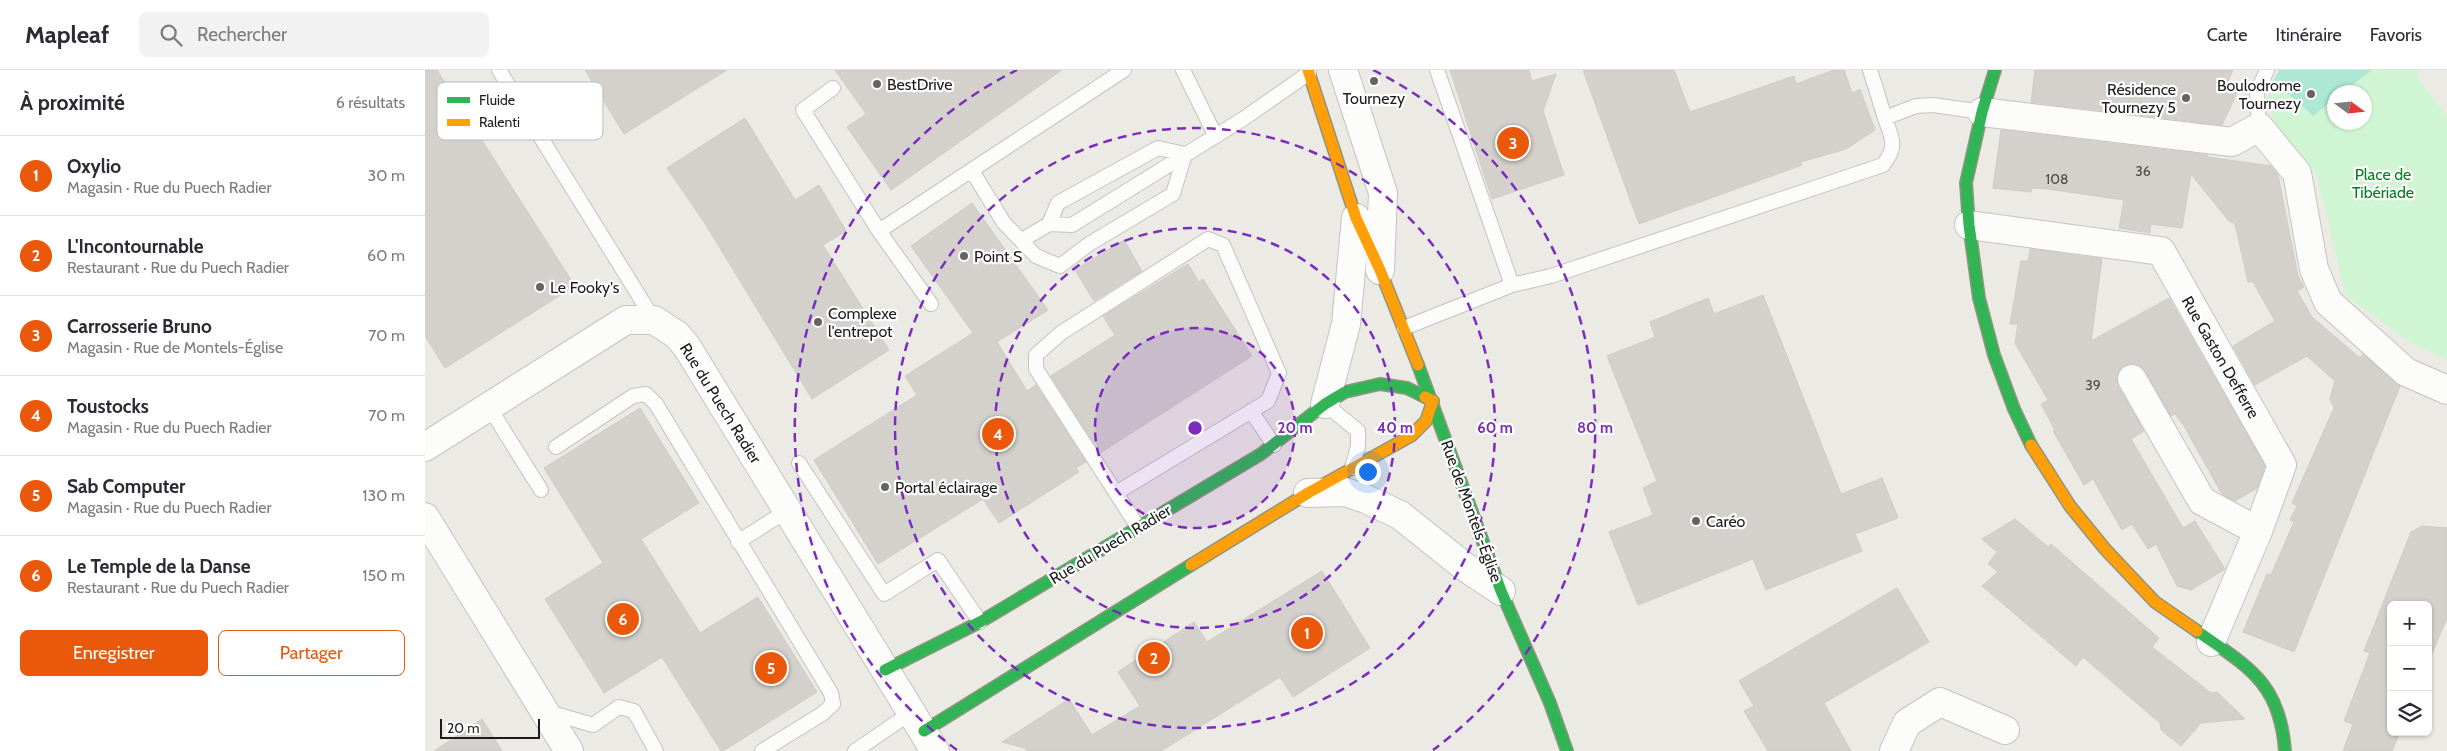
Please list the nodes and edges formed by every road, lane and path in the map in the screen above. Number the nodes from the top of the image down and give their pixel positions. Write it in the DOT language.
graph roads {
  1 [pos="499,70"];
  2 [pos="1124,70"];
  3 [pos="1183,70"];
  4 [pos="1343,70"];
  5 [pos="1437,70"];
  6 [pos="1870,70"];
  7 [pos="1995,70"];
  8 [pos="2267,70"];
  9 [pos="1308,71"];
  10 [pos="506,82"];
  11 [pos="833,88"];
  12 [pos="1982,112"];
  13 [pos="1885,118"];
  14 [pos="2259,127"];
  15 [pos="1215,135"];
  16 [pos="542,140"];
  17 [pos="1185,154"];
  18 [pos="972,171"];
  19 [pos="1357,218"];
  20 [pos="1049,224"];
  21 [pos="1969,225"];
  22 [pos="879,231"];
  23 [pos="1022,240"];
  24 [pos="1380,270"];
  25 [pos="1512,285"];
  26 [pos="931,304"];
  27 [pos="654,320"];
  28 [pos="1403,328"];
  29 [pos="2132,379"];
  30 [pos="2447,390"];
  31 [pos="1433,401"];
  32 [pos="1325,404"];
  33 [pos="489,407"];
  34 [pos="1251,411"];
  35 [pos="1274,445"];
  36 [pos="425,446"];
  37 [pos="556,447"];
  38 [pos="799,462"];
  39 [pos="1351,468"];
  40 [pos="541,490"];
  41 [pos="1115,493"];
  42 [pos="1308,493"];
  43 [pos="788,510"];
  44 [pos="425,517"];
  45 [pos="1138,528"];
  46 [pos="2258,530"];
  47 [pos="738,542"];
  48 [pos="1501,591"];
  49 [pos="980,622"];
  50 [pos="2211,642"];
  51 [pos="885,670"];
  52 [pos="550,720"];
  53 [pos="2005,730"];
  54 [pos="924,731"];
  55 [pos="862,749"];
  56 [pos="569,751"];
  57 [pos="656,751"];
  58 [pos="762,751"];
  59 [pos="1567,751"];
  60 [pos="1894,751"];
  61 [pos="2285,751"];
  1 -- 10 [label="lane"];
  2 -- 18 [label="lane"];
  3 -- 15 [label="lane"];
  4 -- 24 [label="street, Rue de Montels-Église"];
  5 -- 25 [label="lane"];
  6 -- 13 [label="lane"];
  7 -- 12 [label="street"];
  8 -- 14 [label="lane"];
  9 -- 15 [label="lane"];
  9 -- 19 [label="street, Rue de Montels-Église"];
  11 -- 22 [label="lane"];
  12 -- 13 [label="lane"];
  12 -- 14 [label="street"];
  12 -- 21 [label="street"];
  13 -- 25 [label="lane"];
  14 -- 30 [label="street"];
  15 -- 17 [label="lane"];
  16 -- 27 [label="lane"];
  17 -- 20 [label="lane"];
  17 -- 20 [label="lane"];
  17 -- 23 [label="lane"];
  18 -- 22 [label="lane"];
  18 -- 23 [label="lane"];
  19 -- 24 [label="street, Rue de Montels-Église"];
  19 -- 32 [label="street"];
  20 -- 23 [label="lane"];
  21 -- 46 [label="street, Rue Gaston Defferre"];
  21 -- 50 [label="street"];
  22 -- 26 [label="lane"];
  24 -- 28 [label="street, Rue de Montels-Église"];
  25 -- 28 [label="lane"];
  27 -- 33 [label="street"];
  27 -- 43 [label="street, Rue du Puech Radier"];
  28 -- 31 [label="street, Rue de Montels-Église"];
  29 -- 46 [label="street"];
  31 -- 32 [label="street, Rue du Puech Radier"];
  31 -- 39 [label="street"];
  31 -- 48 [label="street, Rue de Montels-Église"];
  32 -- 35 [label="street, Rue du Puech Radier"];
  32 -- 39 [label="lane"];
  33 -- 36 [label="street"];
  33 -- 40 [label="lane"];
  34 -- 35 [label="lane"];
  34 -- 41 [label="lane"];
  34 -- 41 [label="lane"];
  35 -- 45 [label="street, Rue du Puech Radier"];
  37 -- 47 [label="lane"];
  38 -- 49 [label="lane"];
  39 -- 42 [label="street"];
  41 -- 45 [label="lane"];
  42 -- 48 [label="street"];
  42 -- 54 [label="street"];
  43 -- 47 [label="lane"];
  43 -- 51 [label="street, Rue du Puech Radier"];
  44 -- 52 [label="street"];
  45 -- 49 [label="street, Rue du Puech Radier"];
  46 -- 50 [label="street, Rue Gaston Defferre"];
  47 -- 58 [label="lane"];
  48 -- 59 [label="street, Rue de Montels-Église"];
  49 -- 51 [label="street, Rue du Puech Radier"];
  50 -- 61 [label="street"];
  51 -- 54 [label="street, Rue du Puech Radier"];
  52 -- 56 [label="street"];
  52 -- 57 [label="lane"];
  53 -- 60 [label="street"];
  54 -- 55 [label="lane"];
}
